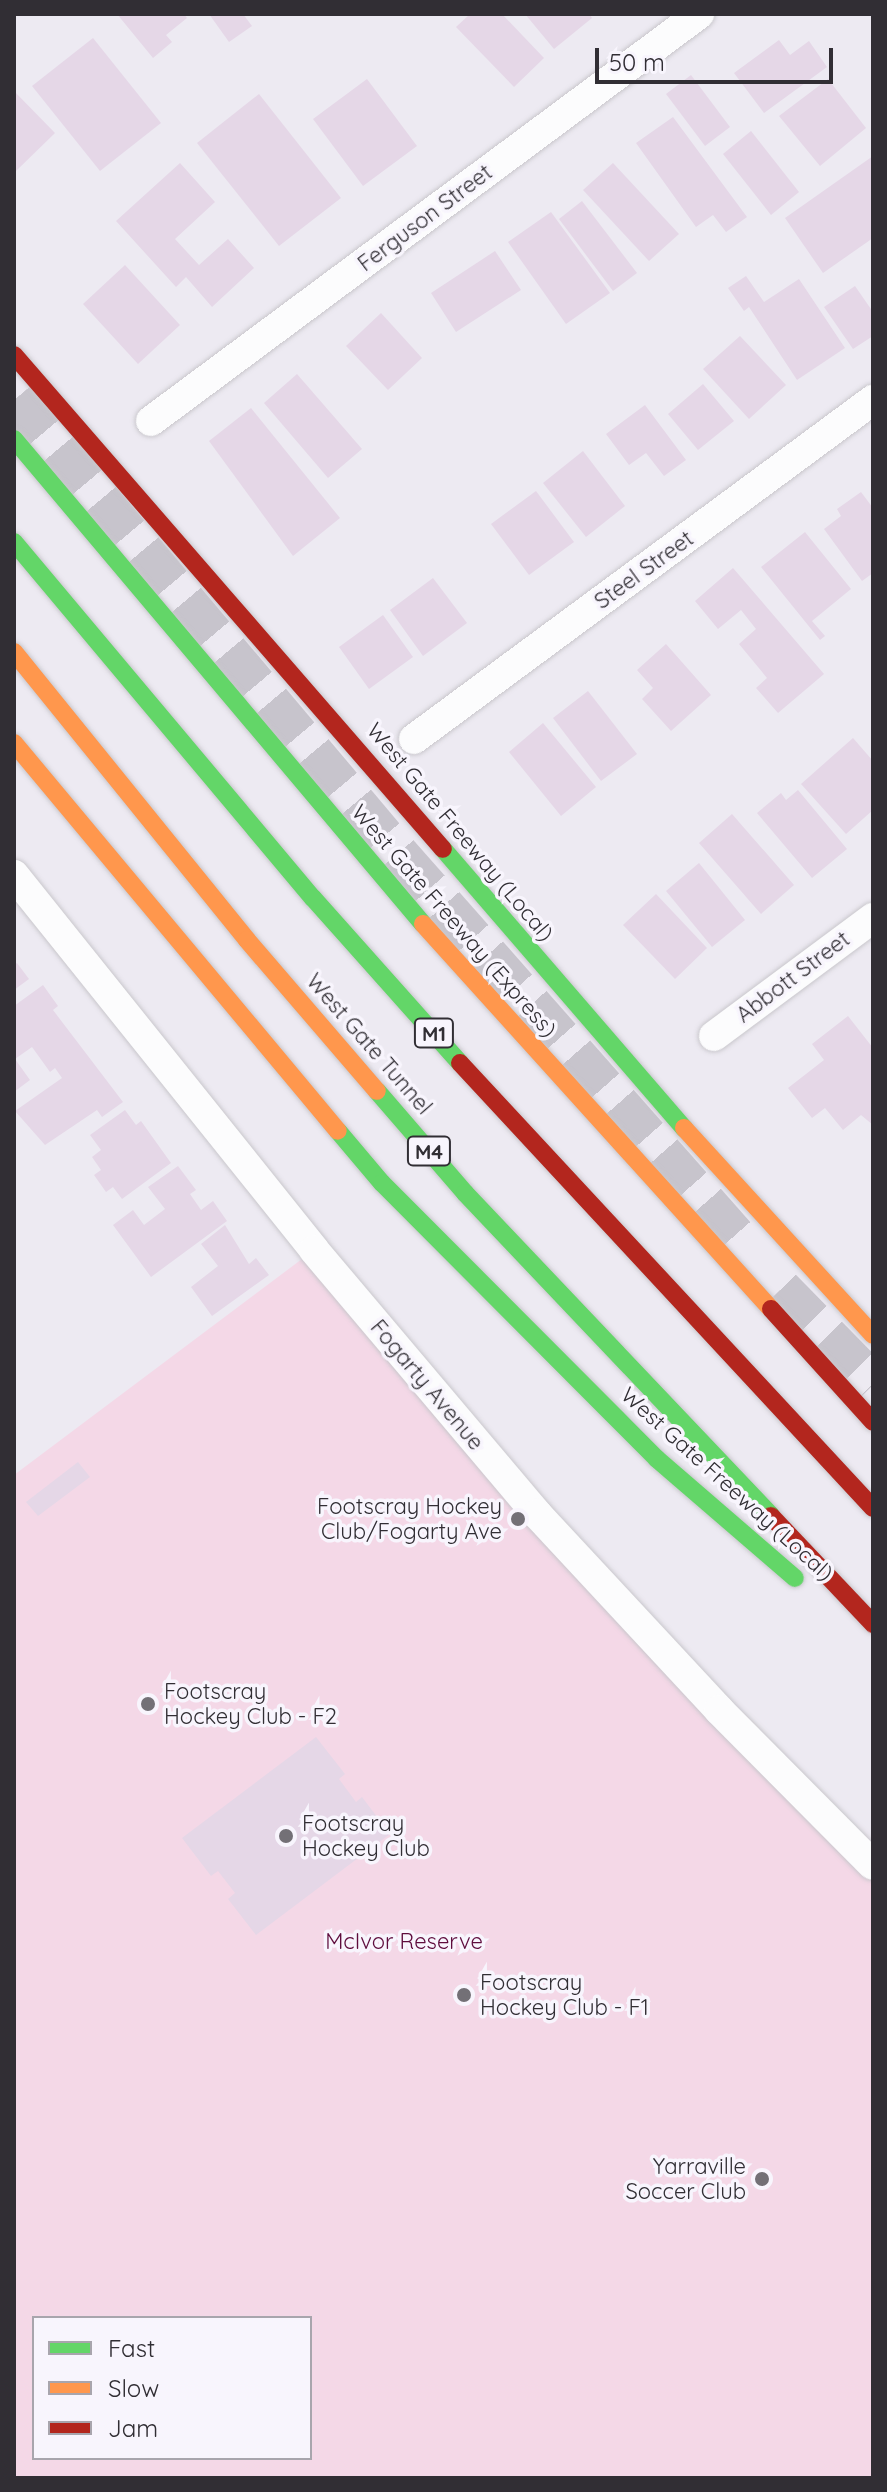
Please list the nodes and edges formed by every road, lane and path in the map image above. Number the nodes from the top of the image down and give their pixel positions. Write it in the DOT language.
graph roads {
  1 [pos="699,14"];
  2 [pos="14,332"];
  3 [pos="14,355"];
  4 [pos="873,400"];
  5 [pos="151,421"];
  6 [pos="14,439"];
  7 [pos="14,542"];
  8 [pos="267,642"];
  9 [pos="14,652"];
  10 [pos="414,739"];
  11 [pos="14,743"];
  12 [pos="14,875"];
  13 [pos="873,918"];
  14 [pos="714,1036"];
  15 [pos="873,1335"];
  16 [pos="873,1422"];
  17 [pos="873,1508"];
  18 [pos="873,1624"];
  19 [pos="873,1645"];
  20 [pos="873,1865"];
  1 -- 5 [label="street, Ferguson Street"];
  2 -- 8 [label="highway"];
  3 -- 8 [label="highway, West Gate Freeway (Local)"];
  4 -- 10 [label="street, Steel Street"];
  6 -- 16 [label="highway, West Gate Freeway (Express)"];
  7 -- 17 [label="highway, M1"];
  8 -- 15 [label="highway, West Gate Freeway (Local)"];
  9 -- 18 [label="highway, West Gate Tunnel / M4"];
  11 -- 19 [label="highway, West Gate Freeway (Local)"];
  12 -- 20 [label="street, Fogarty Avenue"];
  13 -- 14 [label="street, Abbott Street"];
}
